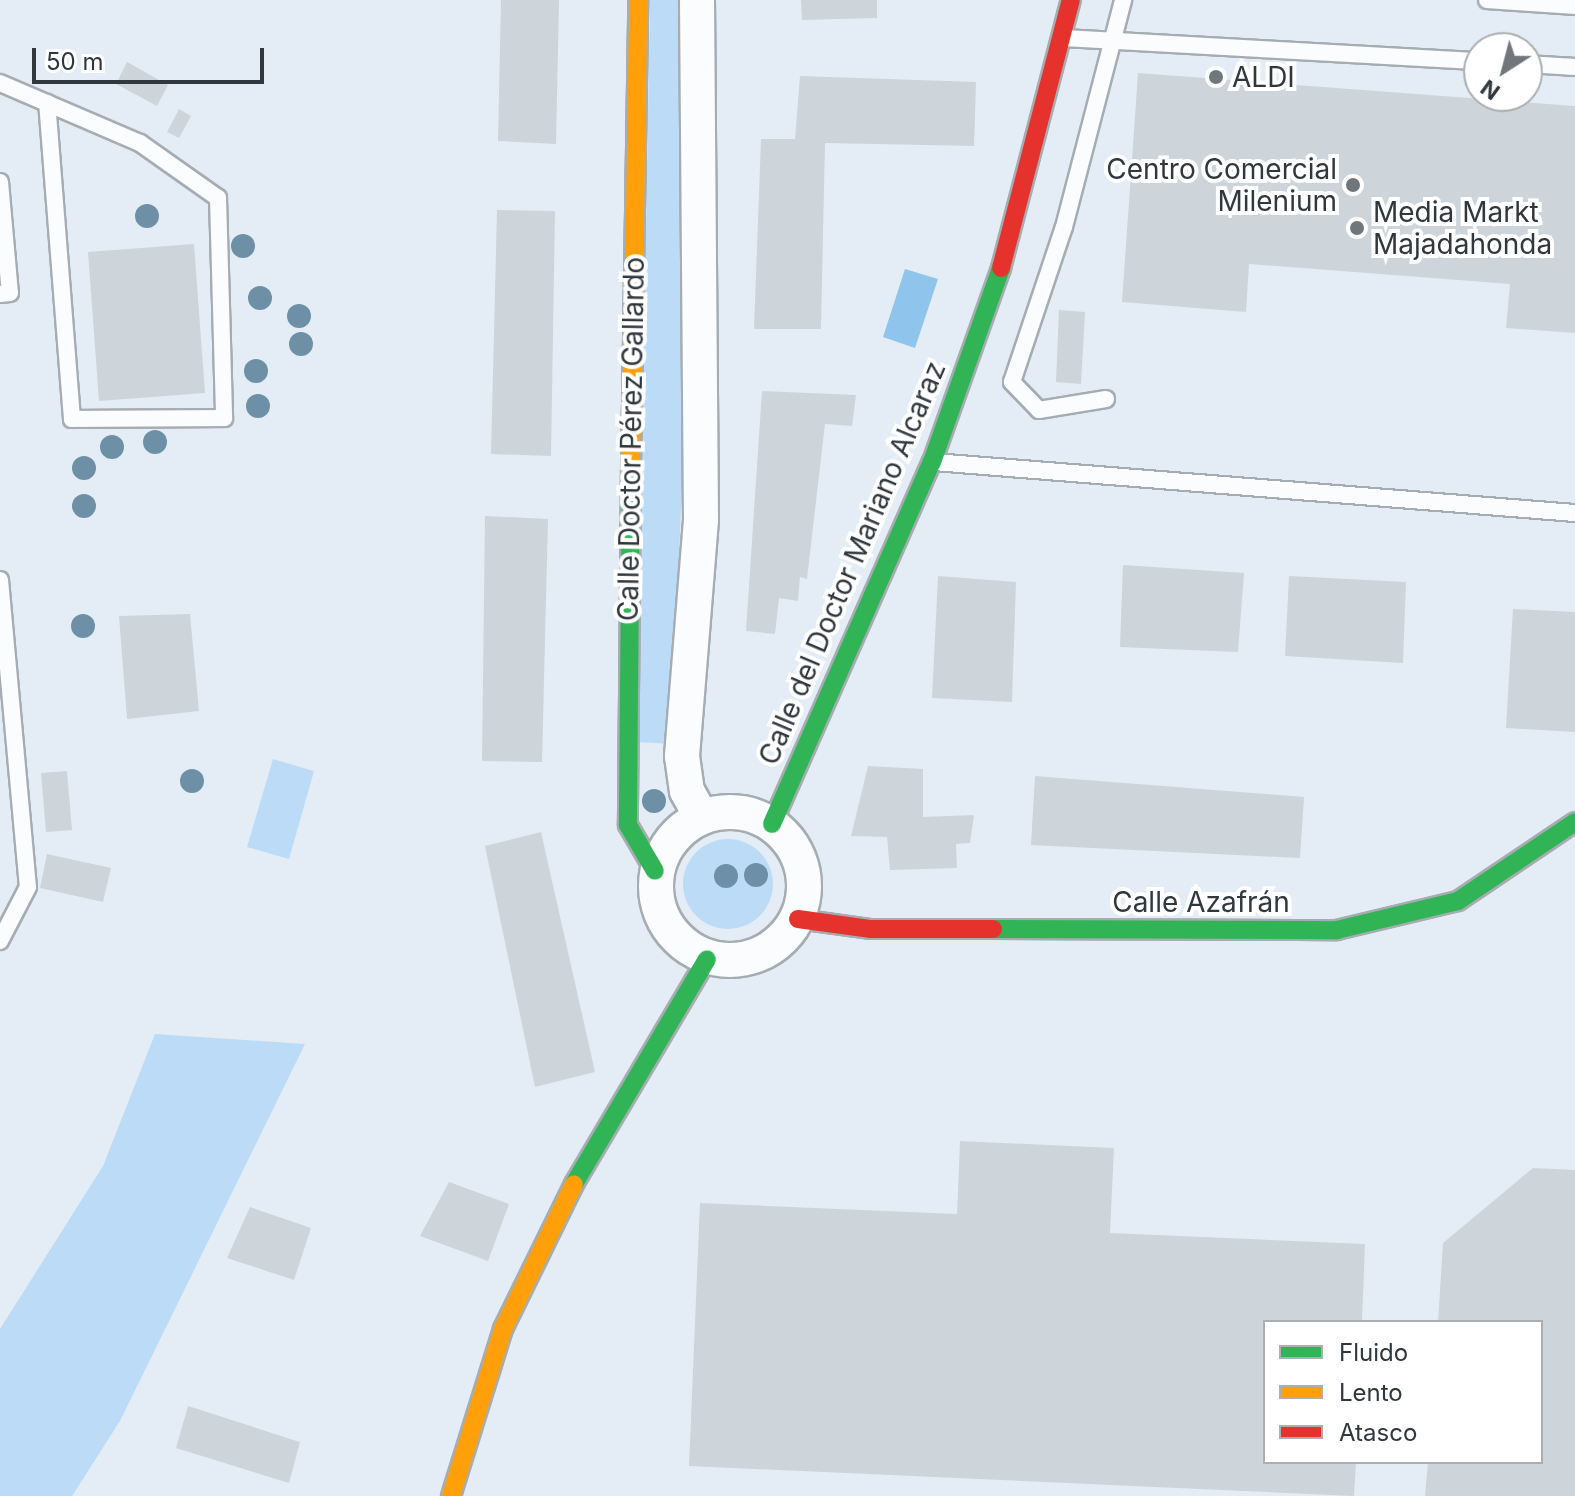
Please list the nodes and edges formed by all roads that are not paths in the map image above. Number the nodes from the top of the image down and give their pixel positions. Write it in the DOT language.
graph roads {
  1 [pos="638,0"];
  2 [pos="697,0"];
  3 [pos="1071,0"];
  4 [pos="1123,0"];
  5 [pos="1487,0"];
  6 [pos="1575,6"];
  7 [pos="1063,38"];
  8 [pos="1114,40"];
  9 [pos="1463,60"];
  10 [pos="1543,65"];
  11 [pos="1575,67"];
  12 [pos="0,83"];
  13 [pos="47,103"];
  14 [pos="0,182"];
  15 [pos="0,294"];
  16 [pos="1106,399"];
  17 [pos="932,462"];
  18 [pos="1575,513"];
  19 [pos="0,580"];
  20 [pos="701,816"];
  21 [pos="1575,822"];
  22 [pos="772,824"];
  23 [pos="655,871"];
  24 [pos="798,919"];
  25 [pos="0,941"];
  26 [pos="707,959"];
  27 [pos="451,1496"];
  1 -- 23 [label="street, Calle Doctor Pérez Gallardo"];
  2 -- 20 [label="street"];
  3 -- 7 [label="street, Calle del Doctor Mariano Alcaraz"];
  4 -- 8 [label="lane"];
  5 -- 6 [label="lane"];
  7 -- 8 [label="lane"];
  7 -- 17 [label="street, Calle del Doctor Mariano Alcaraz"];
  8 -- 9 [label="lane"];
  8 -- 16 [label="lane"];
  10 -- 11 [label="lane"];
  12 -- 13 [label="lane"];
  13 -- 13 [label="lane"];
  14 -- 15 [label="lane"];
  17 -- 18 [label="lane"];
  17 -- 22 [label="street, Calle del Doctor Mariano Alcaraz"];
  19 -- 25 [label="lane"];
  20 -- 22 [label="street"];
  20 -- 23 [label="street"];
  21 -- 24 [label="street, Calle Azafrán"];
  22 -- 24 [label="street"];
  23 -- 26 [label="street"];
  24 -- 26 [label="street"];
  26 -- 27 [label="street"];
}
